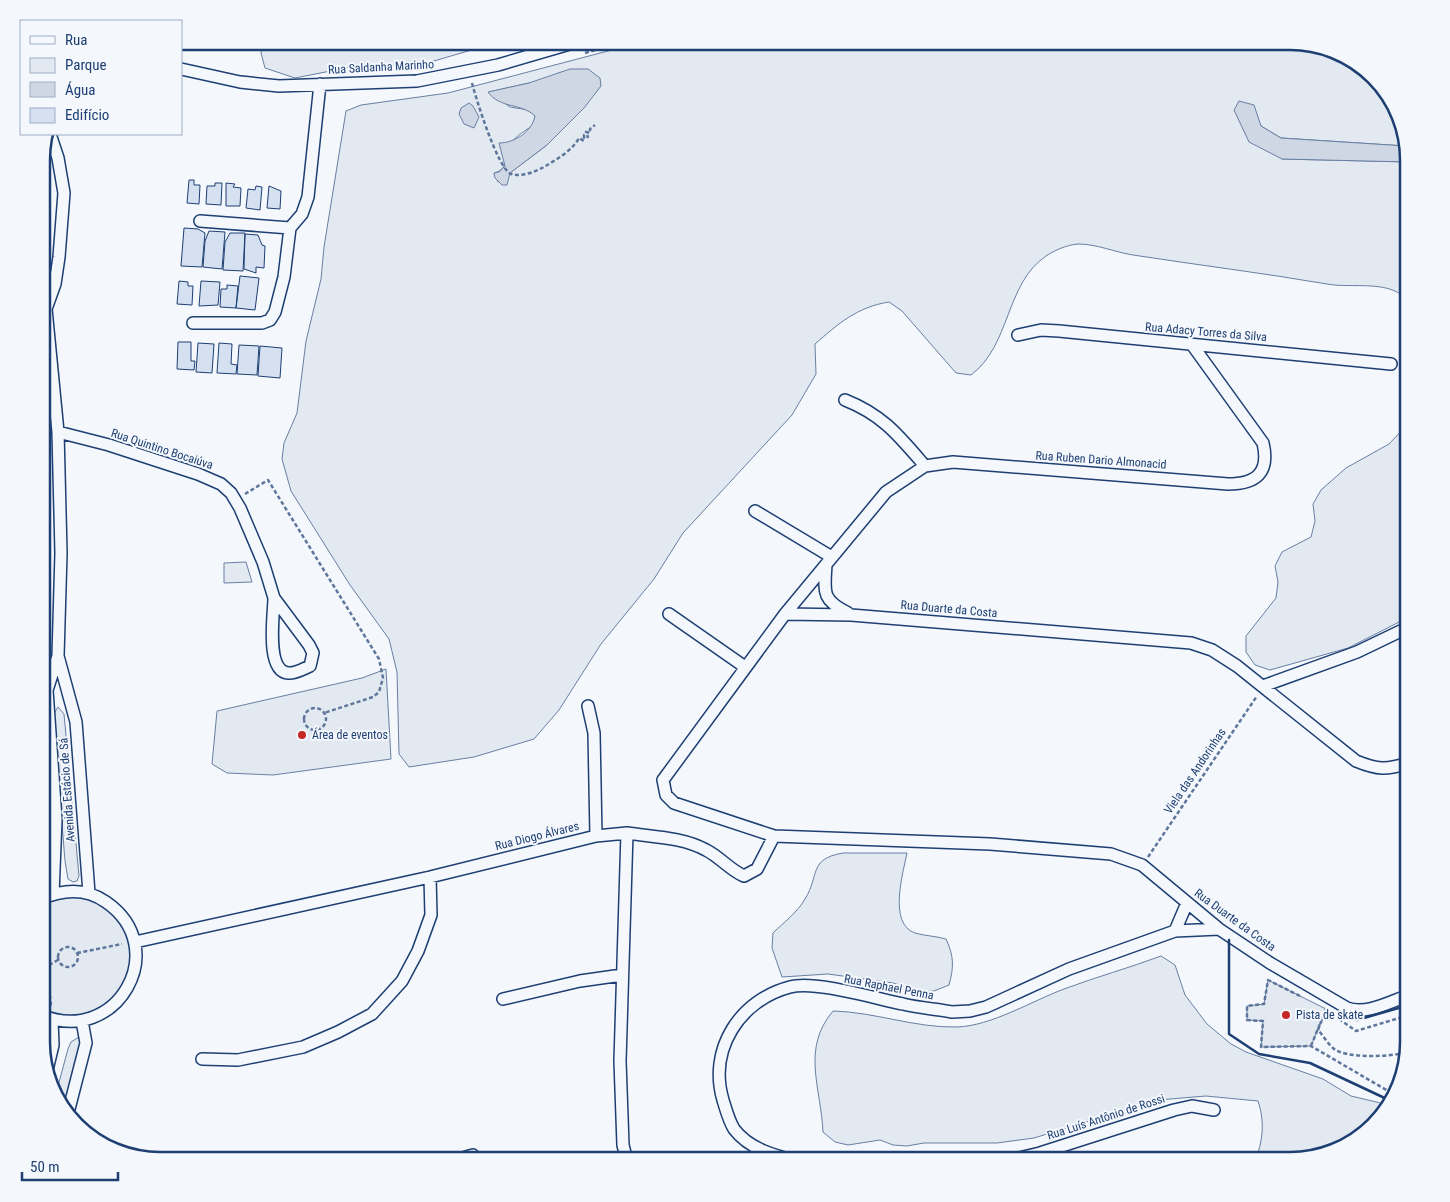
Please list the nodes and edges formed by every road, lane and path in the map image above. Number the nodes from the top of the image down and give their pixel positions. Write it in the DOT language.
graph roads {
  1 [pos="549,50"];
  2 [pos="182,69"];
  3 [pos="472,83"];
  4 [pos="320,84"];
  5 [pos="596,125"];
  6 [pos="52,141"];
  7 [pos="200,221"];
  8 [pos="290,228"];
  9 [pos="50,293"];
  10 [pos="193,323"];
  11 [pos="1018,335"];
  12 [pos="1193,346"];
  13 [pos="50,360"];
  14 [pos="1391,364"];
  15 [pos="846,400"];
  16 [pos="58,432"];
  17 [pos="925,466"];
  18 [pos="235,500"];
  19 [pos="755,511"];
  20 [pos="828,561"];
  21 [pos="274,598"];
  22 [pos="669,614"];
  23 [pos="785,614"];
  24 [pos="851,614"];
  25 [pos="1400,631"];
  26 [pos="58,656"];
  27 [pos="50,666"];
  28 [pos="745,666"];
  29 [pos="50,673"];
  30 [pos="65,682"];
  31 [pos="1263,686"];
  32 [pos="588,706"];
  33 [pos="324,713"];
  34 [pos="50,733"];
  35 [pos="1400,766"];
  36 [pos="627,833"];
  37 [pos="596,836"];
  38 [pos="774,836"];
  39 [pos="1142,865"];
  40 [pos="430,876"];
  41 [pos="53,894"];
  42 [pos="89,894"];
  43 [pos="50,895"];
  44 [pos="1187,903"];
  45 [pos="1219,929"];
  46 [pos="1175,931"];
  47 [pos="135,942"];
  48 [pos="77,953"];
  49 [pos="58,960"];
  50 [pos="50,964"];
  51 [pos="622,976"];
  52 [pos="1302,996"];
  53 [pos="1400,998"];
  54 [pos="503,999"];
  55 [pos="1318,1005"];
  56 [pos="1326,1009"];
  57 [pos="50,1018"];
  58 [pos="1400,1018"];
  59 [pos="82,1021"];
  60 [pos="50,1031"];
  61 [pos="1311,1046"];
  62 [pos="51,1054"];
  63 [pos="1399,1055"];
  64 [pos="202,1059"];
  65 [pos="1388,1091"];
  66 [pos="70,1105"];
  67 [pos="1214,1110"];
  68 [pos="625,1152"];
  69 [pos="765,1152"];
  70 [pos="1043,1152"];
  1 -- 4 [label="street, Rua Saldanha Marinho"];
  2 -- 4 [label="street, Rua Saldanha Marinho"];
  3 -- 5 [label="path"];
  4 -- 8 [label="street"];
  6 -- 9 [label="street, Avenida Estácio de Sá"];
  7 -- 8 [label="street"];
  8 -- 10 [label="street"];
  11 -- 12 [label="street, Rua Adacy Torres da Silva"];
  12 -- 14 [label="street, Rua Adacy Torres da Silva"];
  12 -- 17 [label="street, Rua Ruben Dario Almonacid"];
  13 -- 16 [label="street, Avenida Estácio de Sá"];
  15 -- 17 [label="street"];
  16 -- 18 [label="street, Rua Quintino Bocaiúva"];
  16 -- 26 [label="street, Avenida Estácio de Sá"];
  17 -- 20 [label="street, Rua Ruben Dario Almonacid"];
  18 -- 21 [label="street, Rua Quintino Bocaiúva"];
  18 -- 33 [label="path"];
  19 -- 20 [label="street"];
  20 -- 23 [label="street, Rua Ruben Dario Almonacid"];
  20 -- 24 [label="street"];
  21 -- 21 [label="street, Rua Quintino Bocaiúva"];
  22 -- 28 [label="street"];
  23 -- 24 [label="street, Rua Duarte da Costa"];
  23 -- 28 [label="street, Rua Duarte da Costa"];
  24 -- 31 [label="street, Rua Duarte da Costa"];
  25 -- 31 [label="street"];
  26 -- 27 [label="street, Avenida Estácio de Sá"];
  26 -- 30 [label="street, Avenida Estácio de Sá"];
  28 -- 38 [label="street, Rua Duarte da Costa"];
  29 -- 30 [label="street"];
  30 -- 42 [label="street, Avenida Estácio de Sá"];
  31 -- 35 [label="street, Rua Duarte da Costa"];
  31 -- 39 [label="path, Viela das Andorinhas"];
  32 -- 37 [label="street"];
  33 -- 33 [label="path"];
  34 -- 41 [label="street, Avenida Estácio de Sá"];
  36 -- 37 [label="street, Rua Diogo Álvares"];
  36 -- 38 [label="street"];
  36 -- 51 [label="street"];
  37 -- 40 [label="street, Rua Diogo Álvares"];
  38 -- 39 [label="street, Rua Duarte da Costa"];
  39 -- 44 [label="street, Rua Duarte da Costa"];
  40 -- 47 [label="street, Rua Diogo Álvares"];
  40 -- 64 [label="street"];
  41 -- 42 [label="street"];
  41 -- 43 [label="street"];
  42 -- 47 [label="street"];
  44 -- 45 [label="street, Rua Duarte da Costa"];
  44 -- 46 [label="street"];
  45 -- 46 [label="street, Rua Raphael Penna"];
  45 -- 53 [label="street, Rua Duarte da Costa"];
  46 -- 69 [label="street, Rua Raphael Penna"];
  47 -- 48 [label="path"];
  47 -- 59 [label="street"];
  48 -- 49 [label="path"];
  48 -- 49 [label="path"];
  49 -- 50 [label="path"];
  51 -- 54 [label="street"];
  51 -- 68 [label="street"];
  52 -- 61 [label="path"];
  55 -- 56 [label="path"];
  56 -- 58 [label="path"];
  56 -- 61 [label="path"];
  56 -- 63 [label="path"];
  57 -- 59 [label="street"];
  59 -- 66 [label="street"];
  60 -- 62 [label="street"];
  61 -- 65 [label="path"];
  67 -- 70 [label="street, Rua Luís Antônio de Rossi"];
}
